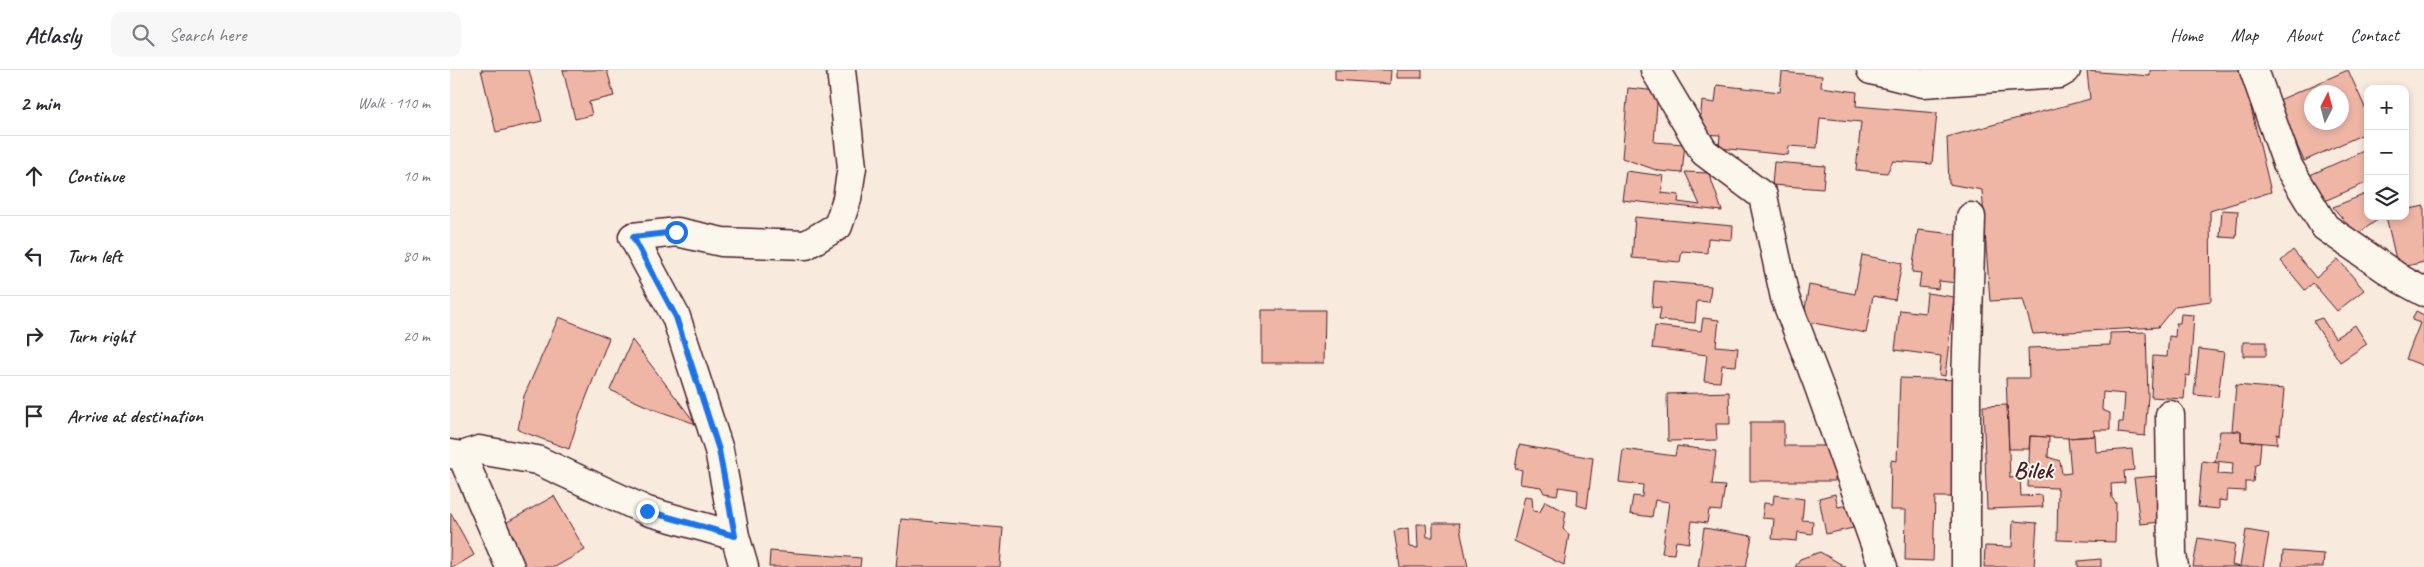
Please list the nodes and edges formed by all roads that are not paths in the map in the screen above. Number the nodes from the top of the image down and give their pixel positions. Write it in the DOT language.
graph roads {
  1 [pos="841,70"];
  2 [pos="1655,70"];
  3 [pos="1871,70"];
  4 [pos="2066,70"];
  5 [pos="2254,70"];
  6 [pos="1971,217"];
  7 [pos="2424,292"];
  8 [pos="2170,415"];
  9 [pos="456,455"];
  10 [pos="735,536"];
  11 [pos="510,567"];
  12 [pos="744,567"];
  13 [pos="1883,567"];
  14 [pos="1966,567"];
  15 [pos="2174,567"];
  1 -- 10 [label="street"];
  2 -- 13 [label="street"];
  3 -- 4 [label="street"];
  5 -- 7 [label="street"];
  6 -- 14 [label="street"];
  8 -- 15 [label="street"];
  9 -- 10 [label="street"];
  9 -- 11 [label="street"];
  10 -- 12 [label="street"];
}
